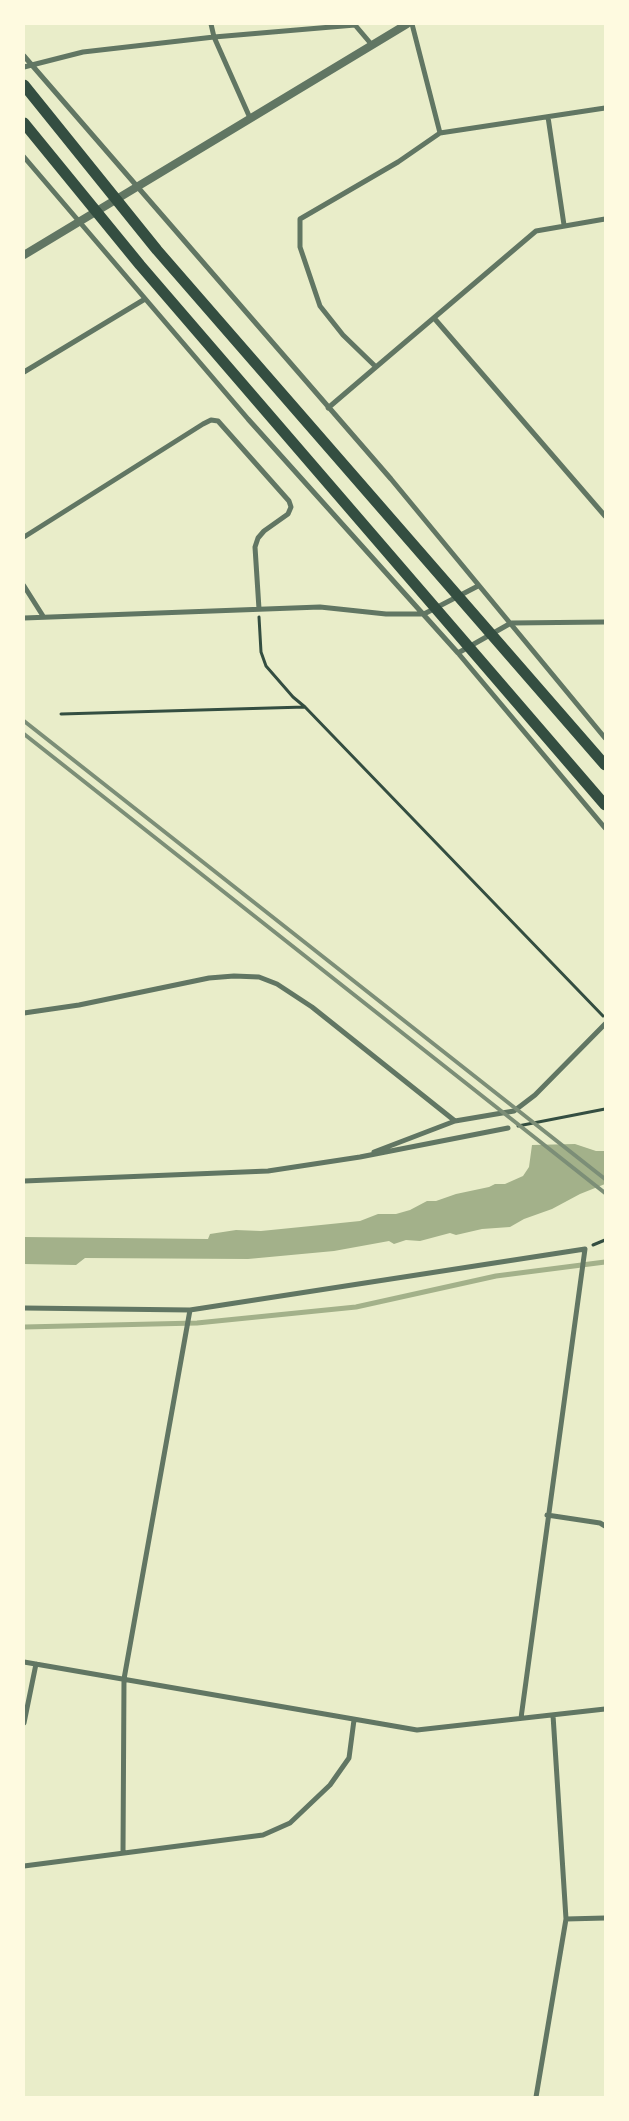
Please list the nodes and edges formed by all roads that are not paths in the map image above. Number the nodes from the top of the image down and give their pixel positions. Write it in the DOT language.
graph roads {
  1 [pos="212,24"];
  2 [pos="407,24"];
  3 [pos="412,24"];
  4 [pos="214,37"];
  5 [pos="372,45"];
  6 [pos="24,56"];
  7 [pos="31,64"];
  8 [pos="24,67"];
  9 [pos="24,85"];
  10 [pos="605,108"];
  11 [pos="548,117"];
  12 [pos="250,118"];
  13 [pos="24,123"];
  14 [pos="440,133"];
  15 [pos="24,157"];
  16 [pos="137,185"];
  17 [pos="605,219"];
  18 [pos="78,222"];
  19 [pos="564,225"];
  20 [pos="24,255"];
  21 [pos="145,299"];
  22 [pos="434,318"];
  23 [pos="376,367"];
  24 [pos="24,372"];
  25 [pos="328,408"];
  26 [pos="605,516"];
  27 [pos="24,537"];
  28 [pos="24,586"];
  29 [pos="478,586"];
  30 [pos="259,609"];
  31 [pos="424,614"];
  32 [pos="43,616"];
  33 [pos="24,618"];
  34 [pos="605,622"];
  35 [pos="511,623"];
  36 [pos="458,653"];
  37 [pos="605,738"];
  38 [pos="605,765"];
  39 [pos="605,805"];
  40 [pos="605,828"];
  41 [pos="24,1014"];
  42 [pos="605,1024"];
  43 [pos="455,1121"];
  44 [pos="508,1128"];
  45 [pos="360,1157"];
  46 [pos="24,1181"];
  47 [pos="24,1308"];
  48 [pos="190,1310"];
  49 [pos="547,1515"];
  50 [pos="605,1526"];
  51 [pos="24,1662"];
  52 [pos="36,1664"];
  53 [pos="124,1679"];
  54 [pos="605,1709"];
  55 [pos="553,1715"];
  56 [pos="521,1718"];
  57 [pos="354,1720"];
  58 [pos="24,1723"];
  59 [pos="123,1852"];
  60 [pos="24,1866"];
  61 [pos="605,1918"];
  62 [pos="566,1919"];
  63 [pos="536,2097"];
  1 -- 4 [label="street"];
  2 -- 5 [label="street"];
  3 -- 14 [label="street"];
  4 -- 5 [label="street"];
  4 -- 7 [label="street"];
  4 -- 12 [label="street"];
  5 -- 12 [label="street"];
  6 -- 7 [label="street"];
  7 -- 8 [label="street"];
  7 -- 16 [label="street"];
  9 -- 38 [label="highway"];
  10 -- 11 [label="street"];
  11 -- 14 [label="street"];
  11 -- 19 [label="street"];
  12 -- 16 [label="street"];
  13 -- 39 [label="highway"];
  14 -- 23 [label="street"];
  15 -- 18 [label="street"];
  16 -- 18 [label="street"];
  16 -- 25 [label="street"];
  17 -- 19 [label="street"];
  18 -- 20 [label="street"];
  18 -- 21 [label="street"];
  19 -- 22 [label="street"];
  21 -- 24 [label="street"];
  21 -- 31 [label="street"];
  22 -- 23 [label="street"];
  22 -- 26 [label="street"];
  23 -- 25 [label="street"];
  25 -- 29 [label="street"];
  27 -- 30 [label="street"];
  28 -- 32 [label="street"];
  29 -- 31 [label="street"];
  29 -- 35 [label="street"];
  30 -- 31 [label="street"];
  30 -- 32 [label="street"];
  31 -- 36 [label="street"];
  32 -- 33 [label="street"];
  34 -- 35 [label="street"];
  35 -- 36 [label="street"];
  35 -- 37 [label="street"];
  36 -- 40 [label="street"];
  41 -- 43 [label="street"];
  42 -- 43 [label="street"];
  43 -- 45 [label="street"];
  44 -- 45 [label="street"];
  45 -- 46 [label="street"];
  47 -- 48 [label="street"];
  48 -- 49 [label="street"];
  48 -- 53 [label="street"];
  49 -- 50 [label="street"];
  49 -- 56 [label="street"];
  51 -- 52 [label="street"];
  52 -- 53 [label="street"];
  52 -- 58 [label="street"];
  53 -- 57 [label="street"];
  53 -- 59 [label="street"];
  54 -- 55 [label="street"];
  55 -- 56 [label="street"];
  55 -- 62 [label="street"];
  56 -- 57 [label="street"];
  57 -- 59 [label="street"];
  59 -- 60 [label="street"];
  61 -- 62 [label="street"];
  62 -- 63 [label="street"];
}
